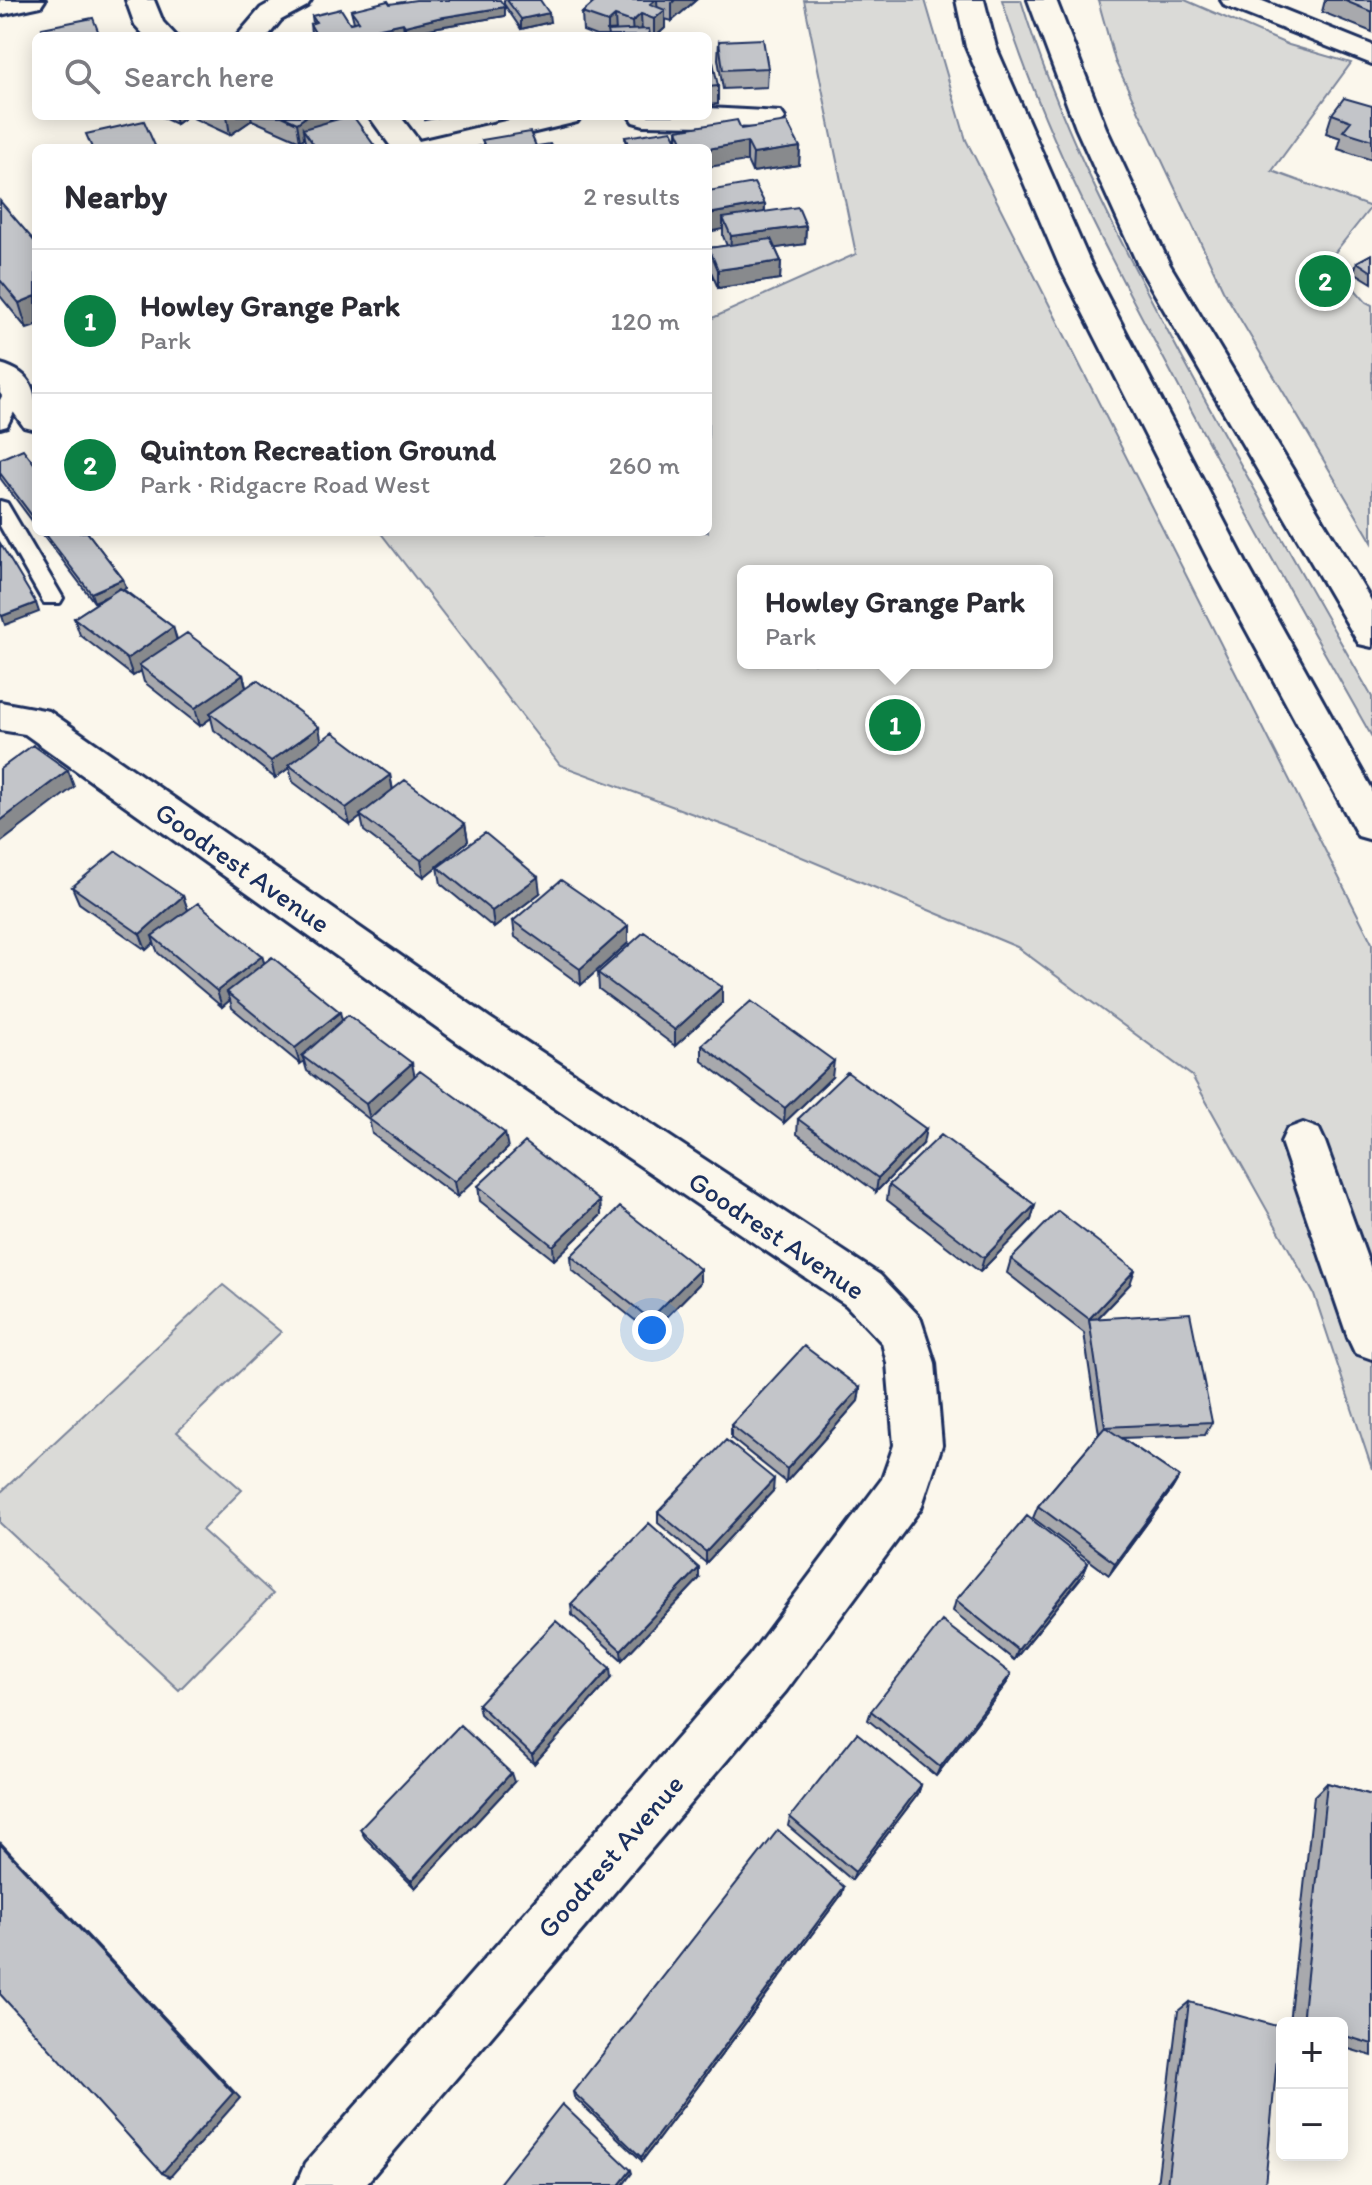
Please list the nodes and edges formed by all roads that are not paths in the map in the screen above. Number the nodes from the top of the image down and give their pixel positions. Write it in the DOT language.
graph roads {
  1 [pos="31,0"];
  2 [pos="140,0"];
  3 [pos="297,0"];
  4 [pos="970,0"];
  5 [pos="1042,0"];
  6 [pos="1235,0"];
  7 [pos="1316,0"];
  8 [pos="0,6"];
  9 [pos="1281,19"];
  10 [pos="157,32"];
  11 [pos="255,32"];
  12 [pos="1372,55"];
  13 [pos="712,116"];
  14 [pos="773,116"];
  15 [pos="387,120"];
  16 [pos="549,120"];
  17 [pos="405,144"];
  18 [pos="446,144"];
  19 [pos="8,382"];
  20 [pos="32,414"];
  21 [pos="0,421"];
  22 [pos="0,508"];
  23 [pos="52,598"];
  24 [pos="1372,634"];
  25 [pos="0,716"];
  26 [pos="1372,825"];
  27 [pos="1303,1142"];
  28 [pos="1372,1338"];
  29 [pos="326,2185"];
  1 -- 8 [label="main road"];
  2 -- 10 [label="main road"];
  3 -- 11 [label="main road"];
  4 -- 26 [label="main road"];
  5 -- 24 [label="main road"];
  6 -- 9 [label="main road"];
  7 -- 9 [label="main road"];
  9 -- 12 [label="main road"];
  13 -- 14 [label="main road"];
  15 -- 17 [label="main road"];
  16 -- 18 [label="main road"];
  19 -- 20 [label="main road"];
  19 -- 21 [label="lane"];
  22 -- 23 [label="lane"];
  25 -- 29 [label="main road, Goodrest Avenue"];
  27 -- 28 [label="main road"];
}
